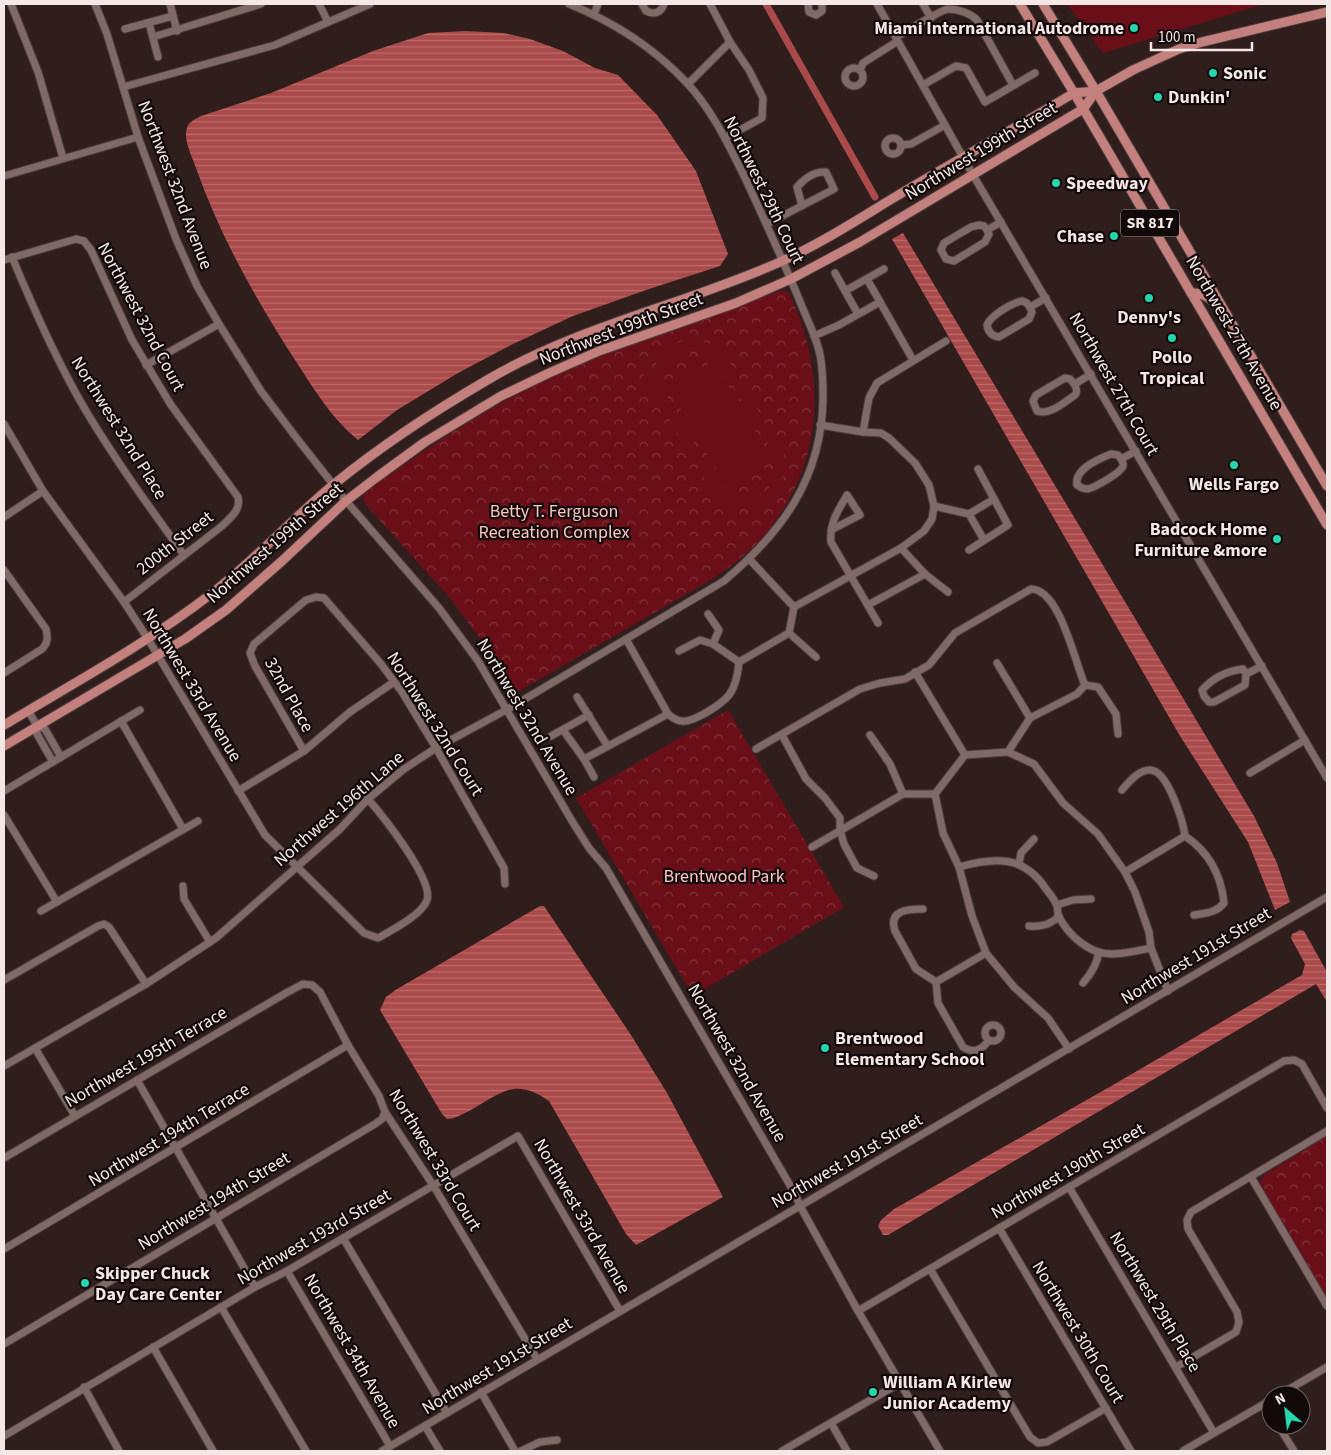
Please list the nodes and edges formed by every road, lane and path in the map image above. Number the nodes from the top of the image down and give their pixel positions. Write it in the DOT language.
graph roads {
  1 [pos="11,4"];
  2 [pos="95,4"];
  3 [pos="170,4"];
  4 [pos="260,4"];
  5 [pos="319,4"];
  6 [pos="370,4"];
  7 [pos="569,4"];
  8 [pos="598,4"];
  9 [pos="642,4"];
  10 [pos="664,4"];
  11 [pos="710,4"];
  12 [pos="808,4"];
  13 [pos="822,4"];
  14 [pos="877,4"];
  15 [pos="923,4"];
  16 [pos="1020,4"];
  17 [pos="1043,4"];
  18 [pos="240,7"];
  19 [pos="1327,12"];
  20 [pos="594,14"];
  21 [pos="173,16"];
  22 [pos="931,18"];
  23 [pos="328,22"];
  24 [pos="148,23"];
  25 [pos="125,29"];
  26 [pos="177,31"];
  27 [pos="153,38"];
  28 [pos="897,39"];
  29 [pos="730,42"];
  30 [pos="158,57"];
  31 [pos="860,70"];
  32 [pos="1035,73"];
  33 [pos="688,84"];
  34 [pos="923,85"];
  35 [pos="1013,85"];
  36 [pos="123,87"];
  37 [pos="1096,90"];
  38 [pos="1074,93"];
  39 [pos="1084,109"];
  40 [pos="945,125"];
  41 [pos="138,137"];
  42 [pos="726,138"];
  43 [pos="901,145"];
  44 [pos="964,157"];
  45 [pos="64,158"];
  46 [pos="973,175"];
  47 [pos="4,176"];
  48 [pos="802,206"];
  49 [pos="1001,222"];
  50 [pos="767,224"];
  51 [pos="987,230"];
  52 [pos="12,257"];
  53 [pos="4,260"];
  54 [pos="783,260"];
  55 [pos="884,270"];
  56 [pos="835,274"];
  57 [pos="791,279"];
  58 [pos="867,279"];
  59 [pos="845,291"];
  60 [pos="1191,293"];
  61 [pos="1046,298"];
  62 [pos="880,302"];
  63 [pos="1030,307"];
  64 [pos="858,314"];
  65 [pos="1226,314"];
  66 [pos="219,324"];
  67 [pos="814,336"];
  68 [pos="946,341"];
  69 [pos="913,360"];
  70 [pos="146,365"];
  71 [pos="1091,374"];
  72 [pos="1074,384"];
  73 [pos="4,424"];
  74 [pos="820,425"];
  75 [pos="863,432"];
  76 [pos="1136,451"];
  77 [pos="1121,459"];
  78 [pos="978,469"];
  79 [pos="333,485"];
  80 [pos="1327,486"];
  81 [pos="43,491"];
  82 [pos="994,499"];
  83 [pos="346,501"];
  84 [pos="240,504"];
  85 [pos="934,506"];
  86 [pos="970,514"];
  87 [pos="4,517"];
  88 [pos="1327,525"];
  89 [pos="831,530"];
  90 [pos="984,540"];
  91 [pos="901,548"];
  92 [pos="969,550"];
  93 [pos="184,555"];
  94 [pos="750,560"];
  95 [pos="4,570"];
  96 [pos="925,574"];
  97 [pos="851,576"];
  98 [pos="948,592"];
  99 [pos="124,602"];
  100 [pos="868,605"];
  101 [pos="794,607"];
  102 [pos="708,614"];
  103 [pos="878,623"];
  104 [pos="789,633"];
  105 [pos="148,639"];
  106 [pos="626,639"];
  107 [pos="713,644"];
  108 [pos="679,651"];
  109 [pos="250,653"];
  110 [pos="159,655"];
  111 [pos="816,657"];
  112 [pos="739,662"];
  113 [pos="997,663"];
  114 [pos="1262,666"];
  115 [pos="915,672"];
  116 [pos="4,673"];
  117 [pos="1246,674"];
  118 [pos="394,682"];
  119 [pos="1085,685"];
  120 [pos="577,697"];
  121 [pos="508,709"];
  122 [pos="28,710"];
  123 [pos="140,710"];
  124 [pos="668,714"];
  125 [pos="588,715"];
  126 [pos="1030,718"];
  127 [pos="121,721"];
  128 [pos="4,725"];
  129 [pos="37,726"];
  130 [pos="563,730"];
  131 [pos="1118,734"];
  132 [pos="782,735"];
  133 [pos="870,735"];
  134 [pos="551,736"];
  135 [pos="1305,740"];
  136 [pos="607,745"];
  137 [pos="4,746"];
  138 [pos="436,748"];
  139 [pos="756,749"];
  140 [pos="304,751"];
  141 [pos="1008,752"];
  142 [pos="965,756"];
  143 [pos="61,757"];
  144 [pos="584,758"];
  145 [pos="53,762"];
  146 [pos="1250,773"];
  147 [pos="594,777"];
  148 [pos="1327,778"];
  149 [pos="238,790"];
  150 [pos="1122,790"];
  151 [pos="4,791"];
  152 [pos="903,794"];
  153 [pos="935,794"];
  154 [pos="368,798"];
  155 [pos="4,815"];
  156 [pos="198,821"];
  157 [pos="183,829"];
  158 [pos="840,830"];
  159 [pos="1185,836"];
  160 [pos="1034,839"];
  161 [pos="812,847"];
  162 [pos="1019,864"];
  163 [pos="296,866"];
  164 [pos="959,866"];
  165 [pos="1125,872"];
  166 [pos="874,876"];
  167 [pos="505,884"];
  168 [pos="183,886"];
  169 [pos="1327,897"];
  170 [pos="1092,899"];
  171 [pos="57,902"];
  172 [pos="1057,905"];
  173 [pos="923,909"];
  174 [pos="41,911"];
  175 [pos="1194,915"];
  176 [pos="1059,916"];
  177 [pos="1029,926"];
  178 [pos="210,942"];
  179 [pos="1151,948"];
  180 [pos="1099,952"];
  181 [pos="986,953"];
  182 [pos="4,980"];
  183 [pos="936,982"];
  184 [pos="1083,983"];
  185 [pos="146,984"];
  186 [pos="303,984"];
  187 [pos="1168,991"];
  188 [pos="989,1040"];
  189 [pos="348,1045"];
  190 [pos="35,1048"];
  191 [pos="1069,1049"];
  192 [pos="4,1066"];
  193 [pos="137,1080"];
  194 [pos="1327,1108"];
  195 [pos="385,1112"];
  196 [pos="75,1116"];
  197 [pos="1327,1132"];
  198 [pos="518,1136"];
  199 [pos="177,1148"];
  200 [pos="4,1158"];
  201 [pos="1251,1177"];
  202 [pos="433,1185"];
  203 [pos="1070,1187"];
  204 [pos="800,1206"];
  205 [pos="216,1218"];
  206 [pos="1000,1228"];
  207 [pos="343,1238"];
  208 [pos="4,1249"];
  209 [pos="930,1269"];
  210 [pos="287,1271"];
  211 [pos="255,1287"];
  212 [pos="1327,1306"];
  213 [pos="221,1308"];
  214 [pos="620,1311"];
  215 [pos="858,1311"];
  216 [pos="4,1344"];
  217 [pos="153,1347"];
  218 [pos="537,1359"];
  219 [pos="1176,1367"];
  220 [pos="1327,1367"];
  221 [pos="900,1382"];
  222 [pos="1296,1385"];
  223 [pos="84,1387"];
  224 [pos="480,1392"];
  225 [pos="1261,1405"];
  226 [pos="1106,1408"];
  227 [pos="447,1413"];
  228 [pos="831,1423"];
  229 [pos="425,1426"];
  230 [pos="1214,1433"];
  231 [pos="1284,1435"];
  232 [pos="4,1436"];
  233 [pos="557,1440"];
  234 [pos="390,1446"];
  235 [pos="119,1451"];
  236 [pos="213,1451"];
  237 [pos="306,1451"];
  238 [pos="382,1451"];
  239 [pos="440,1451"];
  240 [pos="515,1451"];
  241 [pos="521,1451"];
  242 [pos="782,1451"];
  243 [pos="848,1451"];
  244 [pos="940,1451"];
  245 [pos="1131,1451"];
  246 [pos="1183,1451"];
  247 [pos="1294,1451"];
  1 -- 45 [label="street"];
  2 -- 36 [label="street, Northwest 32nd Avenue"];
  3 -- 21 [label="street"];
  4 -- 18 [label="street"];
  5 -- 23 [label="street"];
  6 -- 23 [label="street"];
  7 -- 20 [label="street, Northwest 29th Court"];
  8 -- 20 [label="street"];
  9 -- 10 [label="street"];
  11 -- 29 [label="street"];
  12 -- 13 [label="street"];
  14 -- 28 [label="street, Northwest 27th Court"];
  15 -- 22 [label="street"];
  16 -- 38 [label="main road, Northwest 27th Avenue / SR 817"];
  17 -- 37 [label="main road, Northwest 27th Avenue / SR 817"];
  18 -- 26 [label="street"];
  19 -- 37 [label="main road, Northwest 199th Street"];
  20 -- 33 [label="street, Northwest 29th Court"];
  21 -- 24 [label="street"];
  21 -- 26 [label="street"];
  22 -- 28 [label="street"];
  22 -- 35 [label="street"];
  23 -- 36 [label="street"];
  24 -- 25 [label="street"];
  24 -- 27 [label="street"];
  26 -- 27 [label="street"];
  27 -- 30 [label="street"];
  28 -- 31 [label="street"];
  28 -- 34 [label="street, Northwest 27th Court"];
  29 -- 33 [label="street"];
  29 -- 42 [label="street"];
  32 -- 35 [label="street"];
  33 -- 42 [label="street, Northwest 29th Court"];
  34 -- 35 [label="street"];
  34 -- 40 [label="street, Northwest 27th Court"];
  36 -- 41 [label="street, Northwest 32nd Avenue"];
  37 -- 38 [label="main road, Northwest 199th Street"];
  37 -- 39 [label="main road, Northwest 199th Street"];
  37 -- 65 [label="main road, Northwest 27th Avenue / SR 817"];
  38 -- 39 [label="main road, Northwest 27th Avenue / SR 817"];
  38 -- 44 [label="main road, Northwest 199th Street"];
  39 -- 46 [label="main road, Northwest 199th Street"];
  39 -- 60 [label="main road, Northwest 27th Avenue / SR 817"];
  40 -- 43 [label="street"];
  40 -- 44 [label="street, Northwest 27th Court"];
  41 -- 45 [label="street"];
  41 -- 66 [label="street, Northwest 32nd Avenue"];
  42 -- 50 [label="street, Northwest 29th Court"];
  44 -- 46 [label="street, Northwest 27th Court"];
  44 -- 54 [label="main road, Northwest 199th Street"];
  45 -- 47 [label="street"];
  46 -- 49 [label="street, Northwest 27th Court"];
  46 -- 57 [label="main road, Northwest 199th Street"];
  48 -- 48 [label="street"];
  48 -- 50 [label="street"];
  49 -- 51 [label="street"];
  49 -- 61 [label="street, Northwest 27th Court"];
  50 -- 54 [label="street, Northwest 29th Court"];
  51 -- 51 [label="street"];
  52 -- 53 [label="street"];
  52 -- 70 [label="street, Northwest 32nd Court"];
  52 -- 93 [label="street, Northwest 32nd Place"];
  54 -- 57 [label="street, Northwest 29th Court"];
  54 -- 79 [label="main road, Northwest 199th Street"];
  55 -- 58 [label="street"];
  56 -- 59 [label="street"];
  57 -- 67 [label="street, Northwest 29th Court"];
  57 -- 83 [label="main road, Northwest 199th Street"];
  58 -- 59 [label="street"];
  58 -- 62 [label="street"];
  59 -- 64 [label="street"];
  60 -- 65 [label="main road"];
  60 -- 88 [label="main road, Northwest 27th Avenue / SR 817"];
  61 -- 63 [label="street"];
  61 -- 71 [label="street, Northwest 27th Court"];
  62 -- 64 [label="street"];
  62 -- 69 [label="street"];
  63 -- 63 [label="street"];
  64 -- 67 [label="street"];
  65 -- 80 [label="main road, Northwest 27th Avenue / SR 817"];
  66 -- 70 [label="street"];
  66 -- 79 [label="street, Northwest 32nd Avenue"];
  67 -- 74 [label="street, Northwest 29th Court"];
  68 -- 69 [label="street"];
  69 -- 75 [label="street"];
  70 -- 84 [label="street, Northwest 32nd Court"];
  71 -- 72 [label="street"];
  71 -- 76 [label="street, Northwest 27th Court"];
  72 -- 72 [label="street"];
  73 -- 81 [label="street, Northwest 33rd Avenue"];
  74 -- 75 [label="street"];
  74 -- 94 [label="street, Northwest 196th Lane"];
  75 -- 85 [label="street"];
  76 -- 77 [label="street"];
  76 -- 114 [label="street, Northwest 27th Court"];
  77 -- 77 [label="street"];
  78 -- 82 [label="street"];
  79 -- 83 [label="street, Northwest 32nd Avenue"];
  79 -- 105 [label="main road, Northwest 199th Street"];
  81 -- 87 [label="street"];
  81 -- 99 [label="street, Northwest 33rd Avenue"];
  82 -- 86 [label="street"];
  82 -- 90 [label="street"];
  83 -- 110 [label="main road, Northwest 199th Street"];
  83 -- 121 [label="street, Northwest 32nd Avenue"];
  84 -- 93 [label="street, 200th Street"];
  85 -- 86 [label="street"];
  85 -- 91 [label="street"];
  86 -- 90 [label="street"];
  89 -- 89 [label="street"];
  89 -- 97 [label="street"];
  90 -- 92 [label="street"];
  91 -- 96 [label="street"];
  91 -- 97 [label="street"];
  93 -- 99 [label="street, 200th Street"];
  94 -- 101 [label="street"];
  94 -- 106 [label="street, Northwest 196th Lane"];
  95 -- 116 [label="street"];
  96 -- 98 [label="street"];
  96 -- 100 [label="street"];
  97 -- 100 [label="street"];
  97 -- 101 [label="street"];
  99 -- 105 [label="street, Northwest 33rd Avenue"];
  100 -- 103 [label="street"];
  101 -- 104 [label="street"];
  102 -- 107 [label="street"];
  104 -- 111 [label="street"];
  104 -- 112 [label="street"];
  105 -- 110 [label="street, Northwest 33rd Avenue"];
  105 -- 122 [label="main road, Northwest 199th Street"];
  106 -- 121 [label="street, Northwest 196th Lane"];
  106 -- 124 [label="street"];
  107 -- 108 [label="street"];
  107 -- 112 [label="street"];
  109 -- 118 [label="street, Northwest 32nd Court"];
  109 -- 140 [label="street, 32nd Place"];
  110 -- 129 [label="main road, Northwest 199th Street"];
  110 -- 149 [label="street, Northwest 33rd Avenue"];
  112 -- 124 [label="street"];
  113 -- 126 [label="street"];
  114 -- 117 [label="street"];
  114 -- 135 [label="street, Northwest 27th Court"];
  115 -- 119 [label="street"];
  115 -- 132 [label="street"];
  115 -- 142 [label="street"];
  117 -- 117 [label="street"];
  118 -- 138 [label="street, Northwest 32nd Court"];
  118 -- 140 [label="street"];
  119 -- 126 [label="street"];
  119 -- 131 [label="street"];
  120 -- 125 [label="street"];
  121 -- 138 [label="street, Northwest 196th Lane"];
  121 -- 204 [label="street, Northwest 32nd Avenue"];
  122 -- 128 [label="main road, Northwest 199th Street"];
  122 -- 129 [label="street"];
  123 -- 127 [label="street"];
  124 -- 136 [label="street"];
  125 -- 130 [label="street"];
  125 -- 136 [label="street"];
  126 -- 141 [label="street"];
  127 -- 143 [label="street"];
  127 -- 157 [label="street"];
  129 -- 137 [label="main road, Northwest 199th Street"];
  129 -- 143 [label="street"];
  129 -- 145 [label="street"];
  130 -- 134 [label="street"];
  130 -- 144 [label="street"];
  132 -- 139 [label="street"];
  132 -- 158 [label="street"];
  133 -- 152 [label="street"];
  135 -- 146 [label="street"];
  135 -- 148 [label="street, Northwest 27th Court"];
  136 -- 144 [label="street"];
  138 -- 154 [label="street, Northwest 196th Lane"];
  138 -- 167 [label="street, Northwest 32nd Court"];
  140 -- 149 [label="street"];
  141 -- 142 [label="street"];
  141 -- 165 [label="street"];
  142 -- 153 [label="street"];
  143 -- 145 [label="street"];
  144 -- 147 [label="street"];
  145 -- 151 [label="street"];
  149 -- 163 [label="street, Northwest 33rd Avenue"];
  150 -- 159 [label="street"];
  152 -- 153 [label="street"];
  152 -- 158 [label="street"];
  153 -- 164 [label="street"];
  154 -- 163 [label="street, Northwest 196th Lane"];
  154 -- 163 [label="street, Northwest 33rd Avenue"];
  155 -- 171 [label="street"];
  156 -- 157 [label="street"];
  157 -- 171 [label="street"];
  158 -- 161 [label="street"];
  158 -- 166 [label="street"];
  159 -- 165 [label="street"];
  159 -- 175 [label="street"];
  160 -- 162 [label="street"];
  162 -- 164 [label="street"];
  162 -- 172 [label="street"];
  163 -- 178 [label="street, Northwest 196th Lane"];
  164 -- 181 [label="street"];
  165 -- 179 [label="street"];
  168 -- 178 [label="street"];
  169 -- 187 [label="street, Northwest 191st Street"];
  170 -- 172 [label="street"];
  171 -- 174 [label="street"];
  172 -- 176 [label="street"];
  173 -- 183 [label="street"];
  176 -- 177 [label="street"];
  176 -- 180 [label="street"];
  178 -- 185 [label="street, Northwest 196th Lane"];
  179 -- 180 [label="street"];
  179 -- 187 [label="street"];
  180 -- 184 [label="street"];
  181 -- 183 [label="street"];
  181 -- 191 [label="street"];
  182 -- 185 [label="street"];
  183 -- 188 [label="street"];
  185 -- 190 [label="street, Northwest 196th Lane"];
  186 -- 189 [label="street, Northwest 33rd Court"];
  186 -- 193 [label="street, Northwest 195th Terrace"];
  187 -- 191 [label="street, Northwest 191st Street"];
  189 -- 195 [label="street, Northwest 33rd Court"];
  189 -- 199 [label="street, Northwest 194th Terrace"];
  190 -- 192 [label="street, Northwest 196th Lane"];
  190 -- 196 [label="street"];
  191 -- 204 [label="street, Northwest 191st Street"];
  193 -- 196 [label="street, Northwest 195th Terrace"];
  193 -- 199 [label="street"];
  194 -- 203 [label="street, Northwest 190th Street"];
  195 -- 202 [label="street, Northwest 33rd Court"];
  195 -- 205 [label="street, Northwest 194th Street"];
  196 -- 200 [label="street, Northwest 195th Terrace"];
  197 -- 201 [label="street"];
  198 -- 202 [label="street, Northwest 193rd Street"];
  198 -- 214 [label="street, Northwest 33rd Avenue"];
  199 -- 205 [label="street"];
  199 -- 208 [label="street, Northwest 194th Terrace"];
  201 -- 212 [label="street"];
  201 -- 219 [label="street"];
  202 -- 207 [label="street, Northwest 193rd Street"];
  202 -- 218 [label="street, Northwest 33rd Court"];
  203 -- 206 [label="street, Northwest 190th Street"];
  203 -- 219 [label="street, Northwest 29th Place"];
  204 -- 214 [label="street, Northwest 191st Street"];
  204 -- 215 [label="street, Northwest 32nd Avenue"];
  205 -- 211 [label="street"];
  205 -- 216 [label="street, Northwest 194th Street"];
  206 -- 209 [label="street, Northwest 190th Street"];
  206 -- 226 [label="street, Northwest 30th Court"];
  207 -- 210 [label="street, Northwest 193rd Street"];
  207 -- 227 [label="street"];
  209 -- 215 [label="street, Northwest 190th Street"];
  209 -- 226 [label="street"];
  210 -- 211 [label="street, Northwest 193rd Street"];
  210 -- 234 [label="street, Northwest 34th Avenue"];
  211 -- 213 [label="street, Northwest 193rd Street"];
  213 -- 217 [label="street, Northwest 193rd Street"];
  213 -- 237 [label="street"];
  214 -- 218 [label="street, Northwest 191st Street"];
  215 -- 221 [label="street, Northwest 32nd Avenue"];
  217 -- 223 [label="street, Northwest 193rd Street"];
  217 -- 236 [label="street"];
  218 -- 224 [label="street, Northwest 191st Street"];
  219 -- 230 [label="street, Northwest 29th Place"];
  220 -- 222 [label="street"];
  221 -- 228 [label="street"];
  221 -- 244 [label="street, Northwest 32nd Avenue"];
  223 -- 232 [label="street, Northwest 193rd Street"];
  223 -- 235 [label="street"];
  224 -- 227 [label="street, Northwest 191st Street"];
  224 -- 240 [label="street"];
  225 -- 230 [label="street"];
  226 -- 245 [label="street, Northwest 30th Court"];
  227 -- 229 [label="street, Northwest 191st Street"];
  228 -- 242 [label="street"];
  228 -- 243 [label="street"];
  229 -- 234 [label="street, Northwest 191st Street"];
  229 -- 239 [label="street"];
  230 -- 246 [label="street"];
  231 -- 247 [label="street"];
  233 -- 241 [label="street"];
  234 -- 238 [label="street, Northwest 191st Street"];
}
